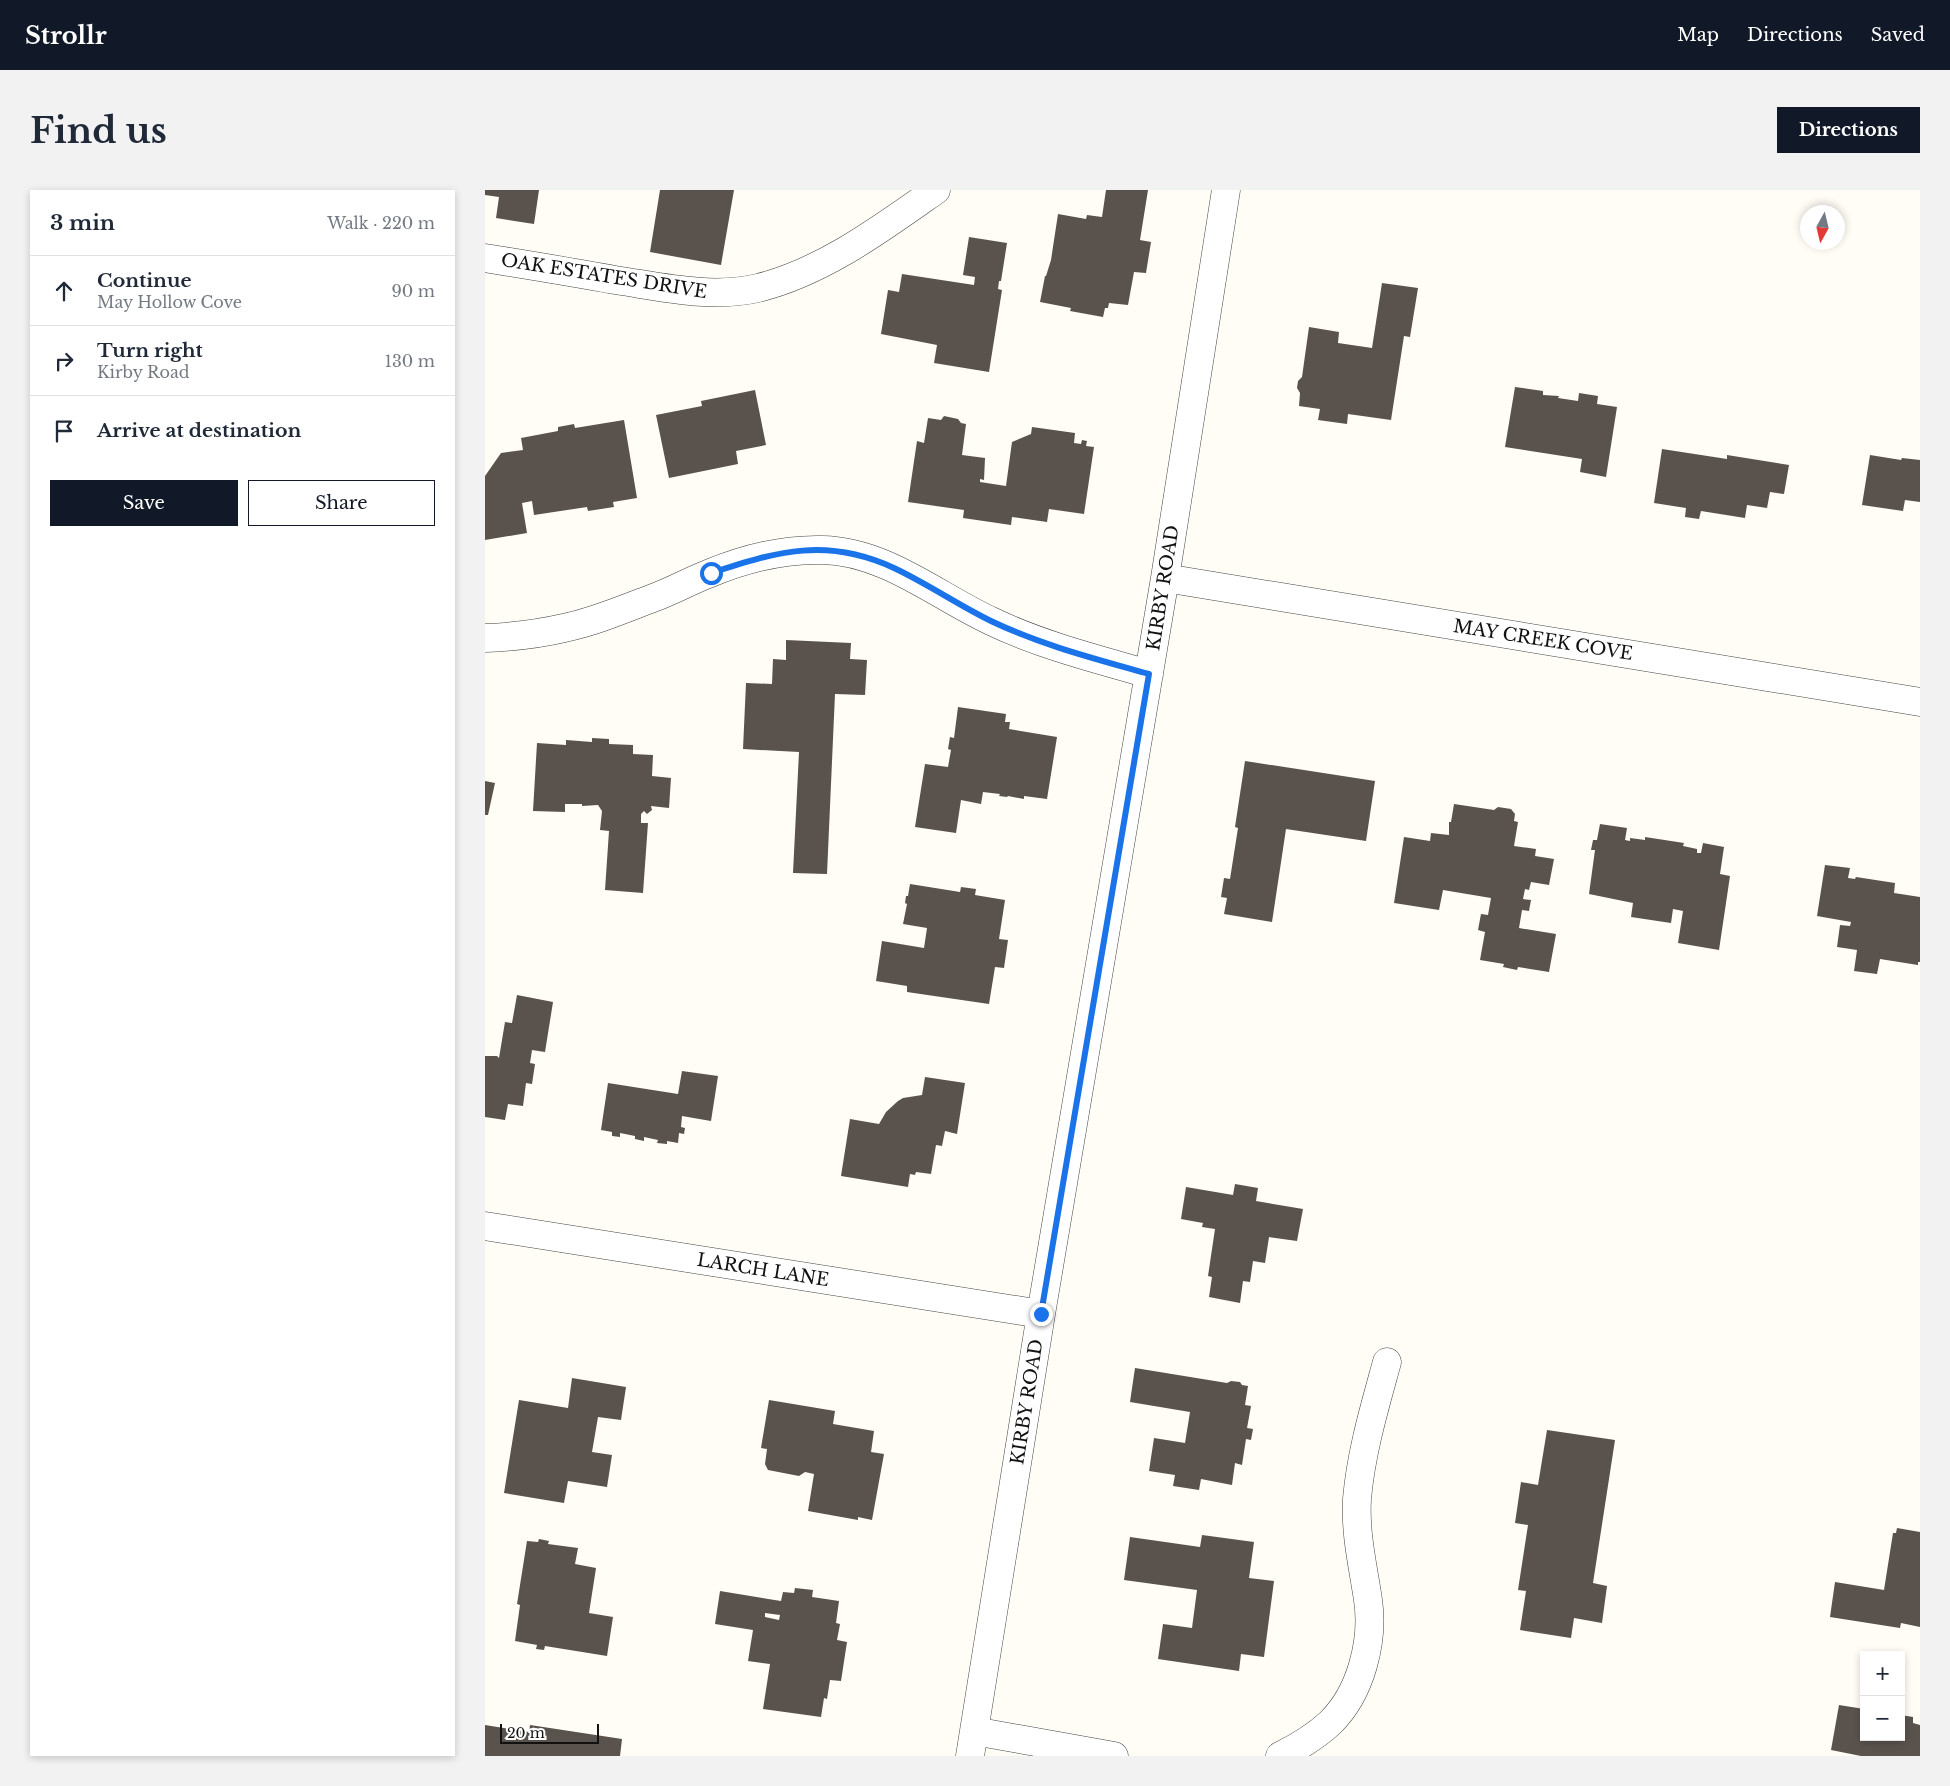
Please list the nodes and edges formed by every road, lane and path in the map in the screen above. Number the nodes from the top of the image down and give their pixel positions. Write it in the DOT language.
graph roads {
  1 [pos="936,190"];
  2 [pos="1226,190"];
  3 [pos="485,258"];
  4 [pos="1165,578"];
  5 [pos="485,638"];
  6 [pos="1149,674"];
  7 [pos="1920,702"];
  8 [pos="485,1226"];
  9 [pos="1041,1314"];
  10 [pos="1387,1362"];
  11 [pos="972,1744"];
  12 [pos="1114,1756"];
  13 [pos="1280,1756"];
  1 -- 3 [label="street, OAK ESTATES DRIVE"];
  2 -- 4 [label="street, KIRBY ROAD"];
  4 -- 6 [label="street, KIRBY ROAD"];
  4 -- 7 [label="street, MAY CREEK COVE"];
  5 -- 6 [label="street"];
  6 -- 9 [label="street, KIRBY ROAD"];
  8 -- 9 [label="street, LARCH LANE"];
  9 -- 11 [label="street, KIRBY ROAD"];
  10 -- 13 [label="street"];
  11 -- 12 [label="street"];
}
